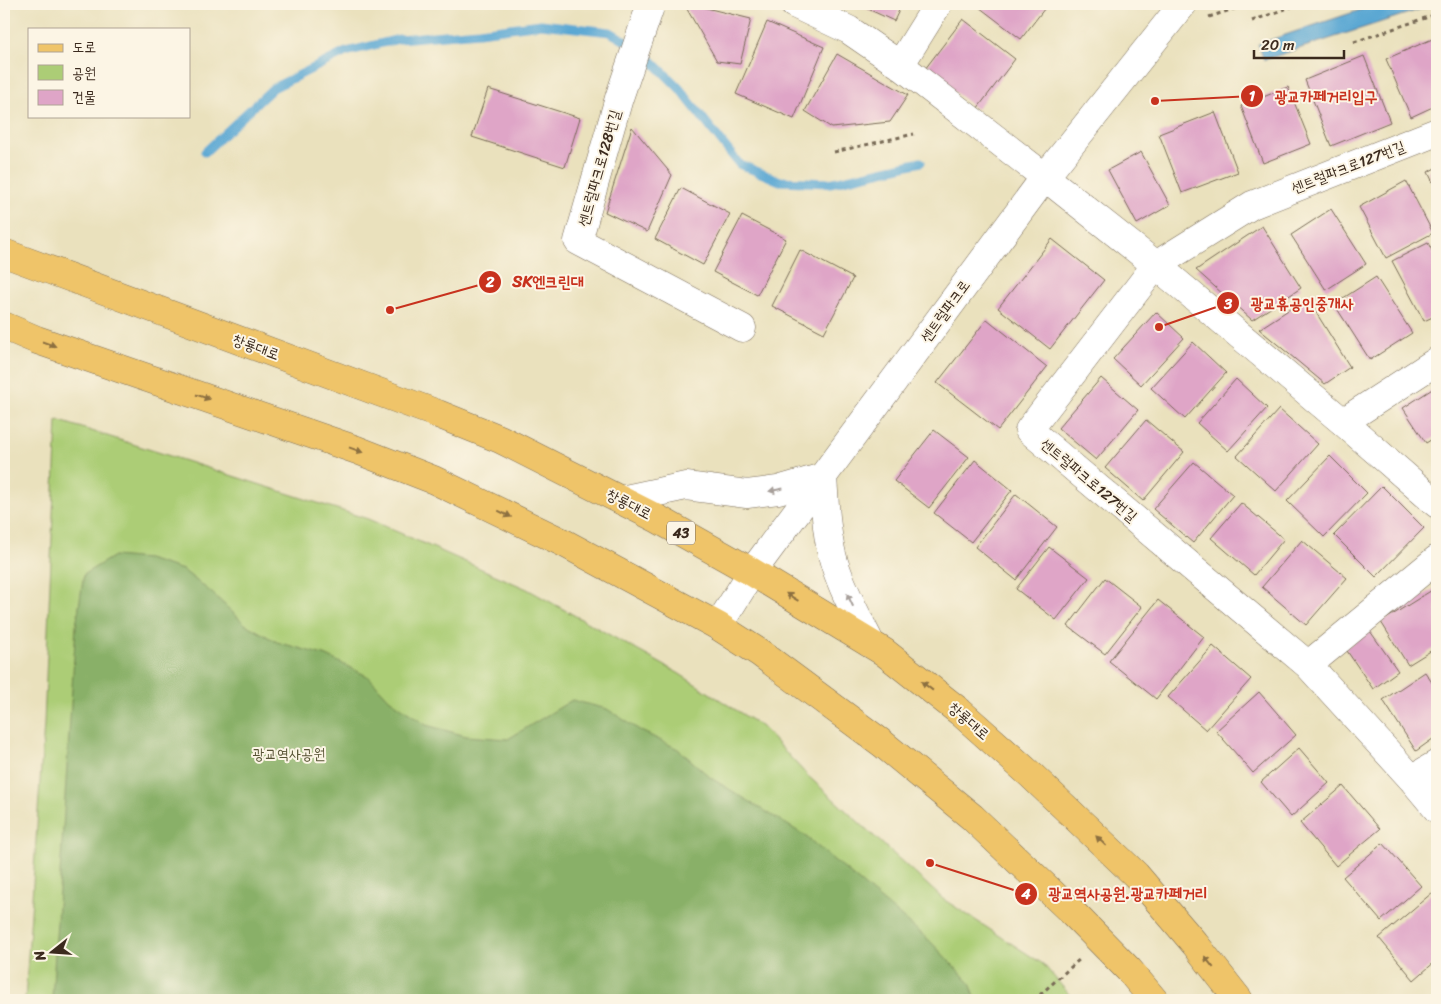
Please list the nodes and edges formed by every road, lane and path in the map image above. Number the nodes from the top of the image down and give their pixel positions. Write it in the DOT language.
graph roads {
  1 [pos="794,4"];
  2 [pos="938,4"];
  3 [pos="1183,4"];
  4 [pos="1299,4"];
  5 [pos="650,9"];
  6 [pos="1437,14"];
  7 [pos="1252,21"];
  8 [pos="1354,42"];
  9 [pos="900,65"];
  10 [pos="1437,132"];
  11 [pos="914,134"];
  12 [pos="834,152"];
  13 [pos="1045,177"];
  14 [pos="4,253"];
  15 [pos="1156,265"];
  16 [pos="4,326"];
  17 [pos="742,328"];
  18 [pos="1437,361"];
  19 [pos="1343,422"];
  20 [pos="823,477"];
  21 [pos="621,500"];
  22 [pos="1437,504"];
  23 [pos="1437,558"];
  24 [pos="752,572"];
  25 [pos="718,626"];
  26 [pos="870,644"];
  27 [pos="1308,664"];
  28 [pos="1437,764"];
  29 [pos="1412,779"];
  30 [pos="1437,809"];
  31 [pos="1099,940"];
  32 [pos="1034,1000"];
  33 [pos="1154,1000"];
  34 [pos="1240,1000"];
  1 -- 9 [label="street"];
  2 -- 9 [label="street"];
  3 -- 13 [label="street, 센트럴파크로"];
  4 -- 7 [label="path"];
  5 -- 17 [label="street, 센트럴파크로128번길"];
  6 -- 8 [label="path"];
  9 -- 13 [label="street"];
  10 -- 15 [label="street, 센트럴파크로127번길"];
  11 -- 12 [label="path"];
  13 -- 15 [label="street"];
  13 -- 20 [label="street, 센트럴파크로"];
  14 -- 21 [label="main road, 창룡대로 / 43"];
  15 -- 19 [label="street"];
  15 -- 27 [label="street, 센트럴파크로127번길"];
  16 -- 25 [label="main road, one-way"];
  18 -- 19 [label="street"];
  19 -- 22 [label="street"];
  20 -- 21 [label="street, one-way"];
  20 -- 24 [label="street, 센트럴파크로"];
  26 -- 20 [label="street, one-way"];
  21 -- 24 [label="main road, 창룡대로 / 43"];
  23 -- 27 [label="street"];
  24 -- 25 [label="street, 센트럴파크로"];
  26 -- 24 [label="main road, 창룡대로 / 43, one-way"];
  25 -- 31 [label="main road"];
  34 -- 26 [label="main road, 창룡대로 / 43, one-way"];
  27 -- 29 [label="street, 센트럴파크로127번길"];
  28 -- 29 [label="street"];
  29 -- 30 [label="street, 센트럴파크로127번길"];
  31 -- 32 [label="path"];
  31 -- 33 [label="main road"];
}
